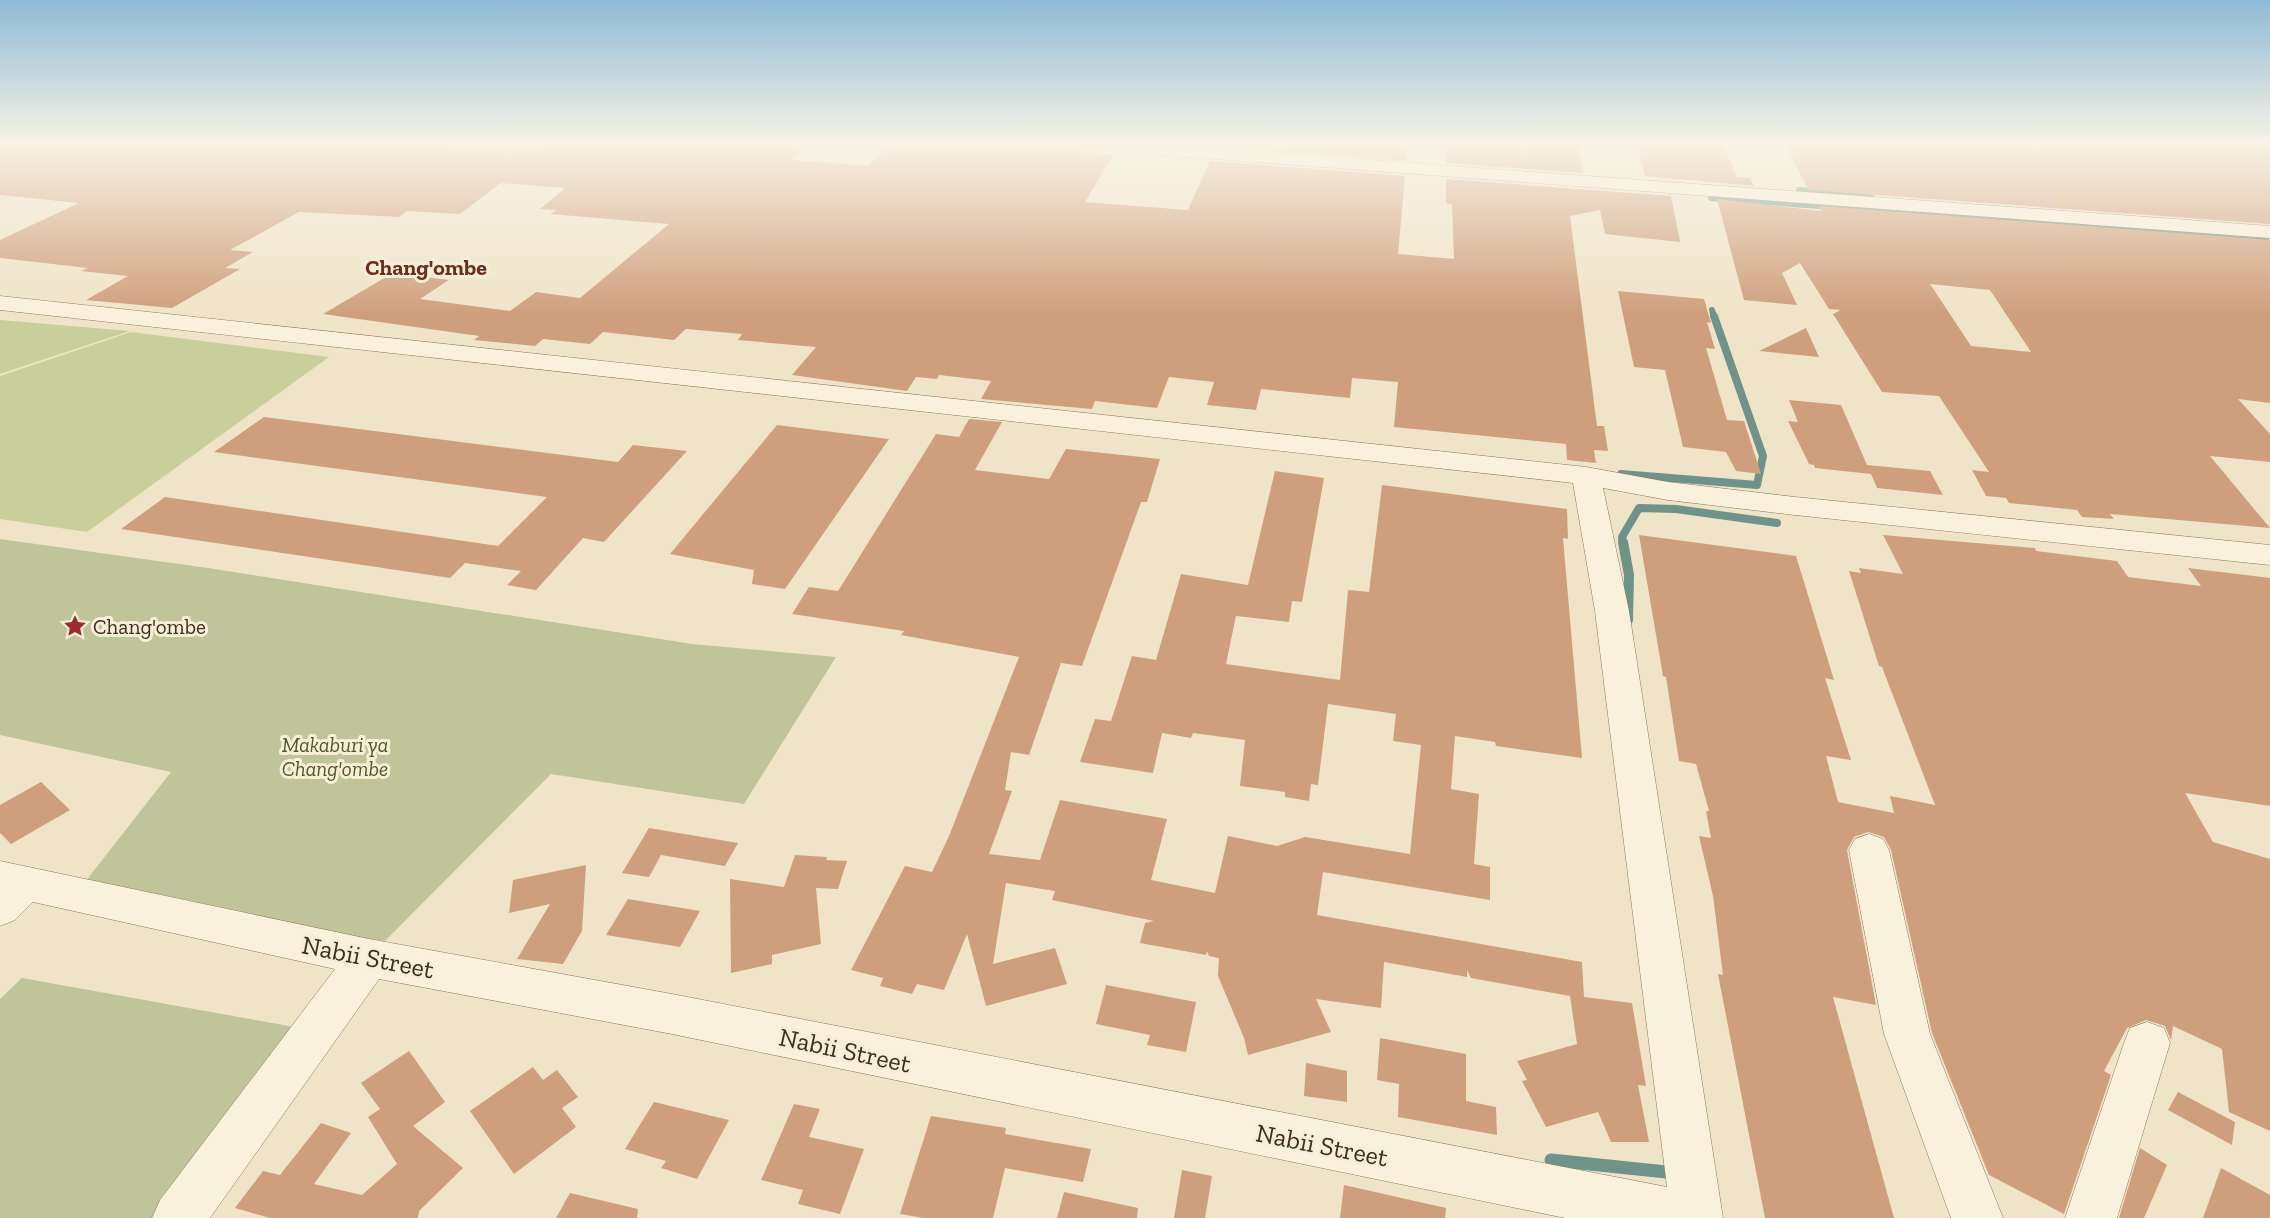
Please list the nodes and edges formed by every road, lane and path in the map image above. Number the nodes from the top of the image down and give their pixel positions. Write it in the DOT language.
graph roads {
  1 [pos="1840,200"];
  2 [pos="2270,232"];
  3 [pos="0,303"];
  4 [pos="1586,476"];
  5 [pos="2270,555"];
  6 [pos="1869,850"];
  7 [pos="9,890"];
  8 [pos="369,958"];
  9 [pos="2147,1043"];
  10 [pos="178,1218"];
  11 [pos="1692,1218"];
  12 [pos="1697,1218"];
  13 [pos="1977,1218"];
  14 [pos="2091,1218"];
  1 -- 2 [label="street"];
  3 -- 4 [label="street"];
  4 -- 5 [label="street"];
  4 -- 12 [label="street"];
  6 -- 13 [label="street"];
  7 -- 8 [label="street, Nabii Street"];
  8 -- 10 [label="street"];
  8 -- 11 [label="street, Nabii Street"];
  9 -- 14 [label="street"];
}
